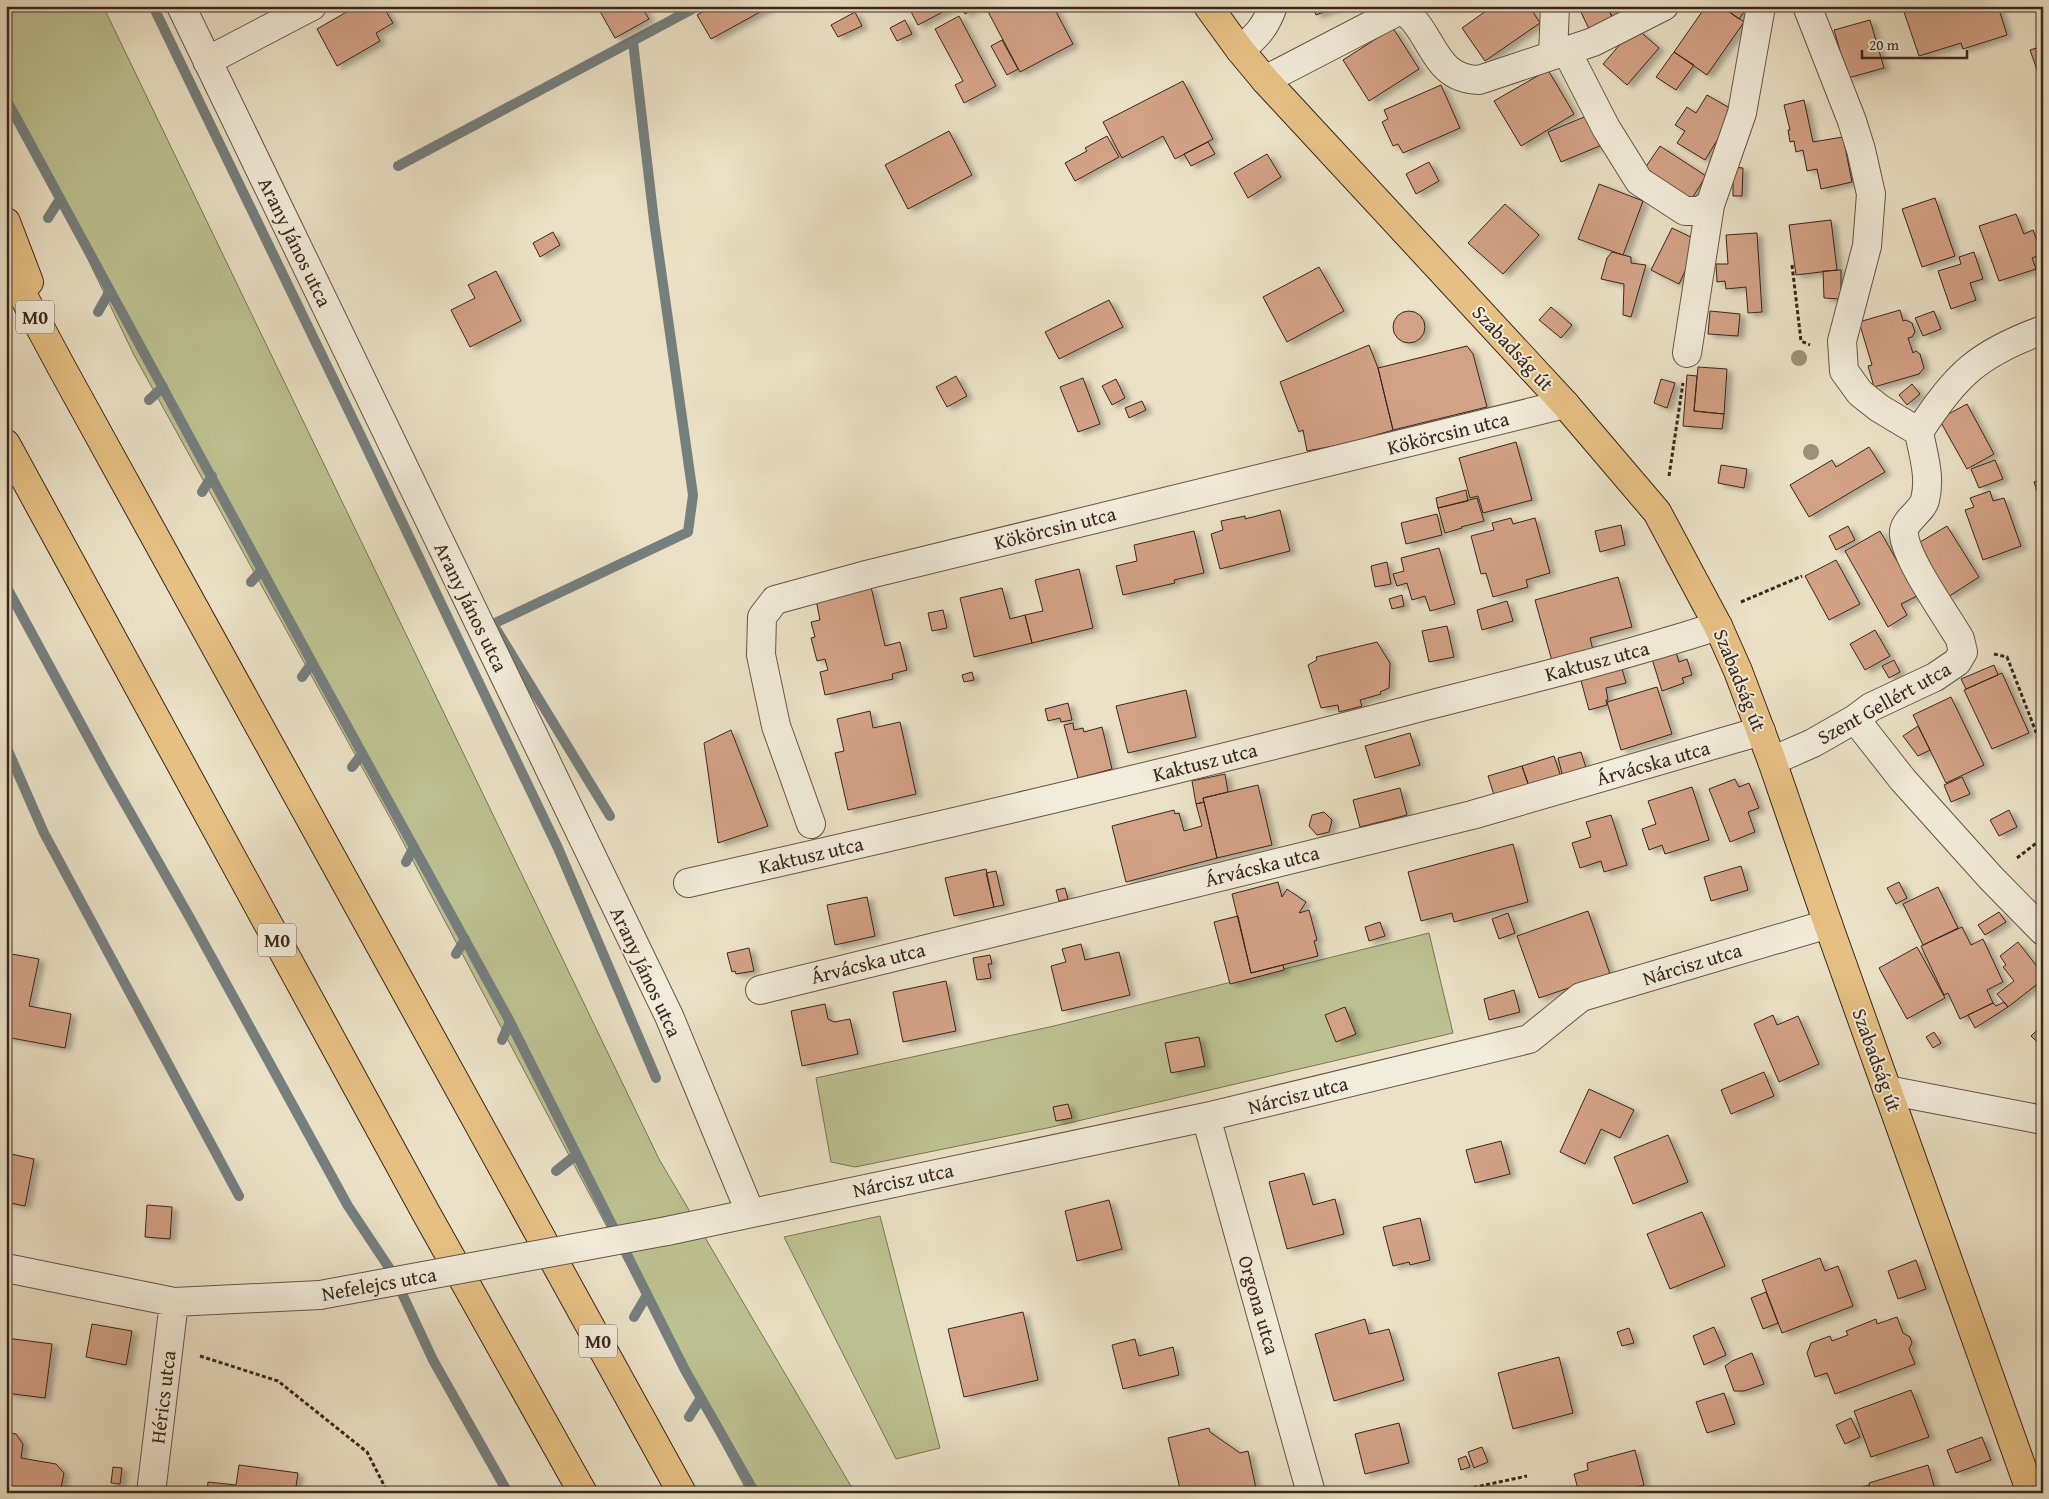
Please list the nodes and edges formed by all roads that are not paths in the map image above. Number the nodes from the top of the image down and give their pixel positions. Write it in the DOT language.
graph roads {
  1 [pos="181,6"];
  2 [pos="312,6"];
  3 [pos="1208,6"];
  4 [pos="1274,6"];
  5 [pos="1555,6"];
  6 [pos="1664,6"];
  7 [pos="1761,6"];
  8 [pos="1807,6"];
  9 [pos="1240,50"];
  10 [pos="1560,54"];
  11 [pos="208,61"];
  12 [pos="1265,80"];
  13 [pos="1710,205"];
  14 [pos="6,222"];
  15 [pos="6,264"];
  16 [pos="2043,330"];
  17 [pos="1687,353"];
  18 [pos="63,370"];
  19 [pos="1565,404"];
  20 [pos="1919,432"];
  21 [pos="6,444"];
  22 [pos="6,468"];
  23 [pos="38,500"];
  24 [pos="1718,626"];
  25 [pos="1856,719"];
  26 [pos="1761,731"];
  27 [pos="1772,761"];
  28 [pos="812,824"];
  29 [pos="688,883"];
  30 [pos="1828,924"];
  31 [pos="2043,931"];
  32 [pos="760,990"];
  33 [pos="1888,1090"];
  34 [pos="1206,1117"];
  35 [pos="2043,1120"];
  36 [pos="750,1212"];
  37 [pos="6,1268"];
  38 [pos="174,1302"];
  39 [pos="151,1493"];
  40 [pos="583,1493"];
  41 [pos="682,1493"];
  42 [pos="1311,1493"];
  43 [pos="2031,1493"];
  1 -- 11 [label="street, Arany János utca"];
  2 -- 11 [label="street"];
  3 -- 9 [label="main road, Szabadság út"];
  4 -- 9 [label="street"];
  5 -- 10 [label="street"];
  6 -- 10 [label="street"];
  7 -- 13 [label="street"];
  8 -- 20 [label="street"];
  9 -- 12 [label="main road, Szabadság út"];
  10 -- 12 [label="street"];
  10 -- 13 [label="street"];
  11 -- 36 [label="street, Arany János utca"];
  12 -- 19 [label="main road, Szabadság út"];
  13 -- 17 [label="street"];
  14 -- 18 [label="main road"];
  15 -- 18 [label="main road, M0"];
  16 -- 20 [label="street"];
  18 -- 41 [label="main road, M0"];
  19 -- 24 [label="main road, Szabadság út"];
  19 -- 28 [label="street, Kökörcsin utca"];
  20 -- 25 [label="street, Szent Gellért utca"];
  21 -- 23 [label="main road, M0"];
  22 -- 23 [label="main road"];
  23 -- 40 [label="main road, M0"];
  24 -- 26 [label="main road, Szabadság út"];
  24 -- 29 [label="street, Kaktusz utca"];
  25 -- 27 [label="street, Szent Gellért utca"];
  25 -- 31 [label="street"];
  26 -- 27 [label="main road, Szabadság út"];
  26 -- 32 [label="street, Árvácska utca"];
  27 -- 30 [label="main road, Szabadság út"];
  30 -- 33 [label="main road, Szabadság út"];
  30 -- 34 [label="street, Nárcisz utca"];
  33 -- 35 [label="street"];
  33 -- 43 [label="main road, Szabadság út"];
  34 -- 36 [label="street, Nárcisz utca"];
  34 -- 42 [label="street, Orgona utca"];
  36 -- 38 [label="street, Nefelejcs utca, bridge"];
  37 -- 38 [label="street, Nefelejcs utca"];
  38 -- 39 [label="street, Hérics utca"];
}
